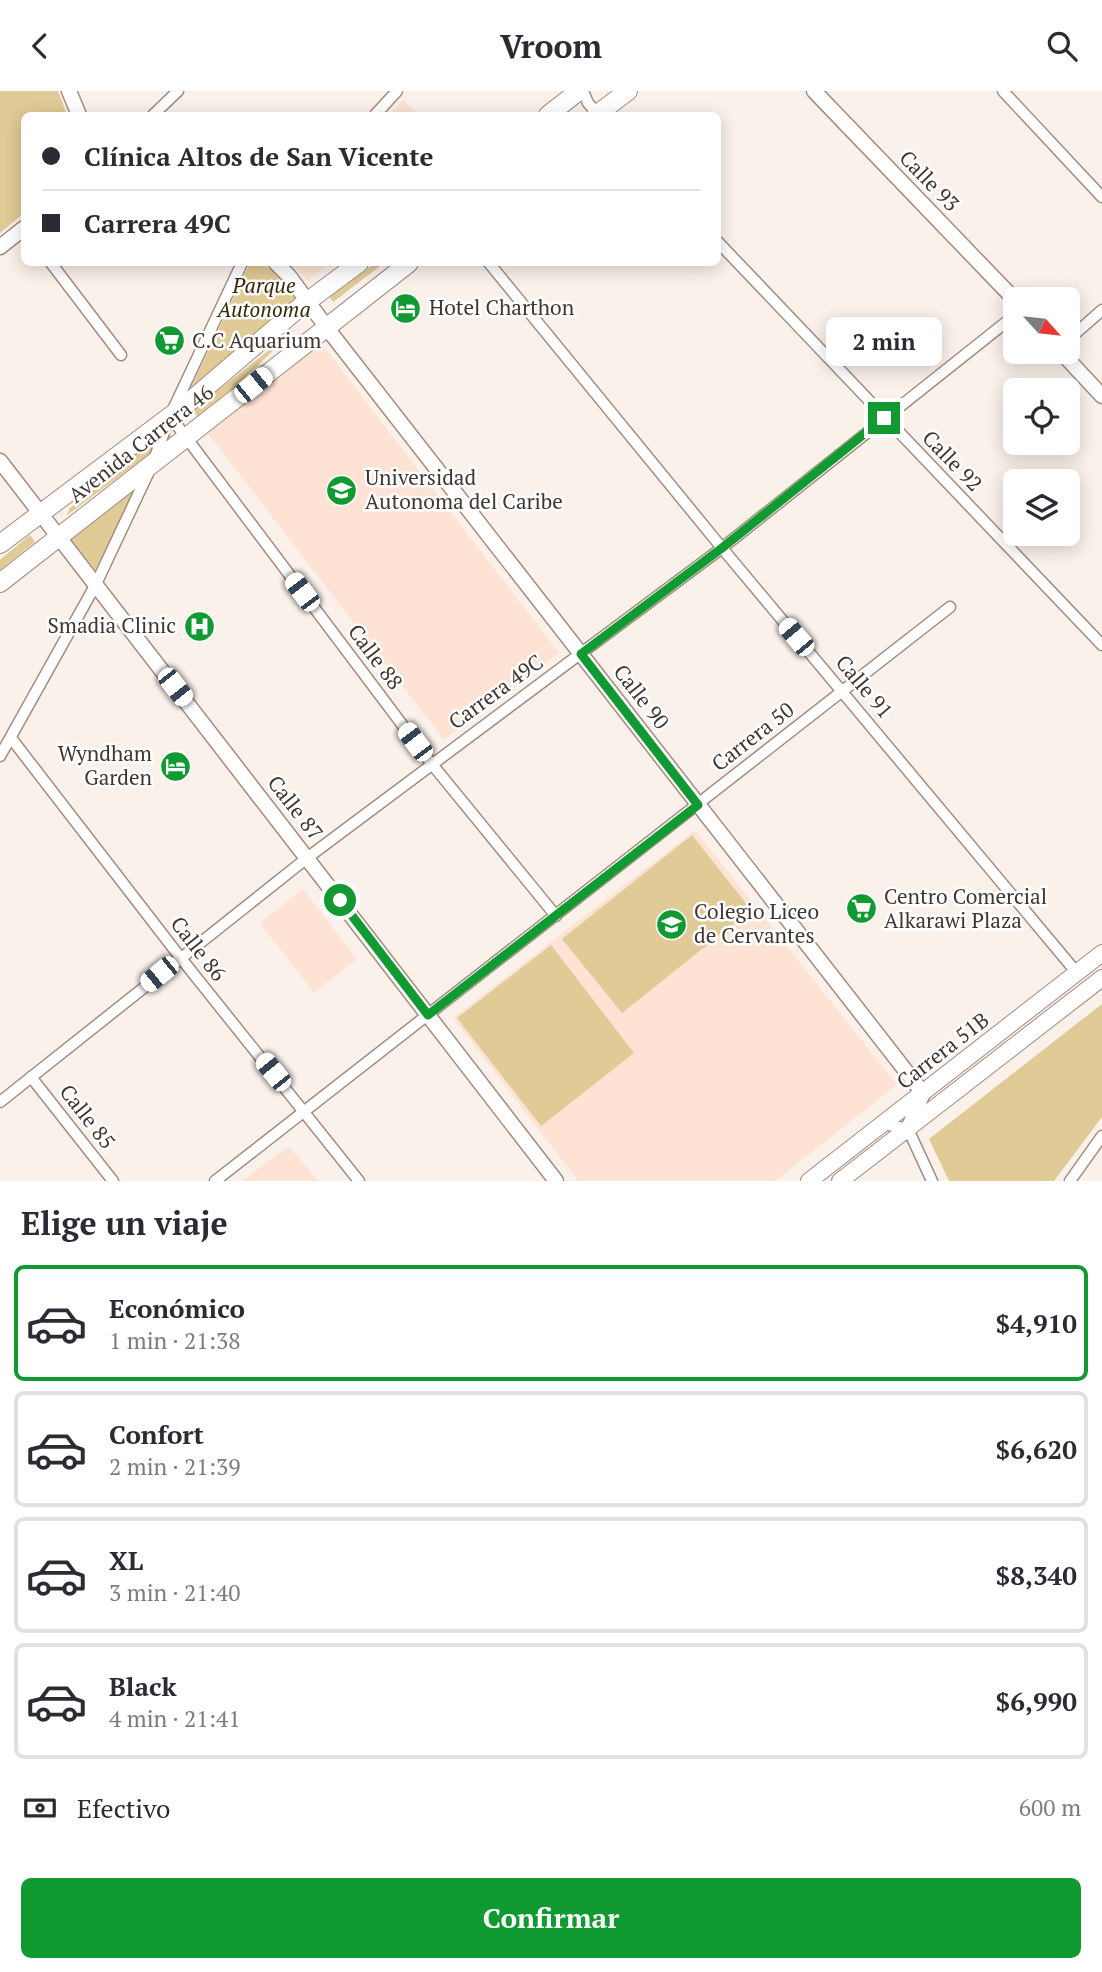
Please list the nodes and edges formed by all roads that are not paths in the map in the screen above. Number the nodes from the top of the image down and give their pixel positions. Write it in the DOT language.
graph roads {
  1 [pos="69,91"];
  2 [pos="178,91"];
  3 [pos="397,91"];
  4 [pos="581,91"];
  5 [pos="628,91"];
  6 [pos="1003,91"];
  7 [pos="822,94"];
  8 [pos="78,112"];
  9 [pos="156,112"];
  10 [pos="378,112"];
  11 [pos="552,112"];
  12 [pos="596,112"];
  13 [pos="602,112"];
  14 [pos="1102,197"];
  15 [pos="21,230"];
  16 [pos="721,244"];
  17 [pos="0,247"];
  18 [pos="53,266"];
  19 [pos="241,266"];
  20 [pos="279,266"];
  21 [pos="355,266"];
  22 [pos="405,266"];
  23 [pos="491,266"];
  24 [pos="1003,287"];
  25 [pos="307,302"];
  26 [pos="1102,310"];
  27 [pos="1003,324"];
  28 [pos="326,327"];
  29 [pos="1080,329"];
  30 [pos="121,355"];
  31 [pos="1072,364"];
  32 [pos="1102,396"];
  33 [pos="170,416"];
  34 [pos="884,418"];
  35 [pos="187,438"];
  36 [pos="0,461"];
  37 [pos="152,465"];
  38 [pos="40,512"];
  39 [pos="59,537"];
  40 [pos="0,544"];
  41 [pos="722,548"];
  42 [pos="0,583"];
  43 [pos="96,584"];
  44 [pos="950,607"];
  45 [pos="1102,645"];
  46 [pos="581,654"];
  47 [pos="843,692"];
  48 [pos="11,738"];
  49 [pos="0,756"];
  50 [pos="431,763"];
  51 [pos="698,805"];
  52 [pos="307,857"];
  53 [pos="556,916"];
  54 [pos="1102,953"];
  55 [pos="180,957"];
  56 [pos="1077,973"];
  57 [pos="1102,978"];
  58 [pos="428,1015"];
  59 [pos="32,1077"];
  60 [pos="923,1093"];
  61 [pos="0,1102"];
  62 [pos="304,1110"];
  63 [pos="884,1123"];
  64 [pos="908,1129"];
  65 [pos="1102,1136"];
  66 [pos="113,1181"];
  67 [pos="215,1181"];
  68 [pos="359,1181"];
  69 [pos="556,1181"];
  70 [pos="809,1181"];
  71 [pos="840,1181"];
  72 [pos="932,1181"];
  73 [pos="1070,1181"];
  1 -- 8 [label="street"];
  2 -- 9 [label="street"];
  3 -- 10 [label="street"];
  4 -- 11 [label="main road"];
  4 -- 12 [label="street"];
  5 -- 13 [label="main road"];
  6 -- 14 [label="street"];
  7 -- 24 [label="street, Calle 93"];
  15 -- 17 [label="street"];
  16 -- 34 [label="street, Calle 92"];
  18 -- 30 [label="street"];
  19 -- 33 [label="street"];
  20 -- 25 [label="street, Calle 90"];
  21 -- 25 [label="main road, Avenida Carrera 46"];
  22 -- 28 [label="main road, Avenida Carrera 46"];
  23 -- 41 [label="street, Calle 91"];
  25 -- 28 [label="street, Calle 90"];
  25 -- 33 [label="main road, Avenida Carrera 46"];
  26 -- 29 [label="street"];
  27 -- 34 [label="street, Carrera 49C"];
  28 -- 35 [label="main road, Avenida Carrera 46"];
  28 -- 46 [label="street, Calle 90"];
  31 -- 32 [label="street"];
  33 -- 35 [label="street, Calle 88"];
  33 -- 37 [label="street"];
  33 -- 38 [label="main road, Avenida Carrera 46"];
  34 -- 41 [label="street, Carrera 49C"];
  34 -- 45 [label="street, Calle 92"];
  35 -- 37 [label="main road, Avenida Carrera 46"];
  35 -- 50 [label="street, Calle 88"];
  36 -- 38 [label="street, Calle 87"];
  37 -- 39 [label="main road, Avenida Carrera 46"];
  37 -- 43 [label="street"];
  38 -- 39 [label="street, Calle 87"];
  38 -- 40 [label="main road, Avenida Carrera 46"];
  39 -- 42 [label="main road, Avenida Carrera 46"];
  39 -- 43 [label="street, Calle 87"];
  41 -- 46 [label="street, Carrera 49C"];
  41 -- 47 [label="street, Calle 91"];
  43 -- 48 [label="street"];
  43 -- 52 [label="street, Calle 87"];
  44 -- 47 [label="street, Carrera 50"];
  46 -- 50 [label="street, Carrera 49C"];
  46 -- 51 [label="street, Calle 90"];
  47 -- 51 [label="street, Carrera 50"];
  47 -- 56 [label="street, Calle 91"];
  48 -- 49 [label="street"];
  48 -- 55 [label="street, Calle 86"];
  50 -- 52 [label="street, Carrera 49C"];
  50 -- 53 [label="street, Calle 88"];
  51 -- 53 [label="street, Carrera 50"];
  51 -- 60 [label="street, Calle 90"];
  52 -- 55 [label="street, Carrera 49C"];
  52 -- 58 [label="street, Calle 87"];
  53 -- 58 [label="street, Carrera 50"];
  54 -- 56 [label="main road, Carrera 51B"];
  55 -- 59 [label="street, Carrera 49C"];
  55 -- 62 [label="street, Calle 86"];
  56 -- 60 [label="main road, Carrera 51B"];
  57 -- 64 [label="main road, Carrera 51B"];
  58 -- 62 [label="street, Carrera 50"];
  58 -- 69 [label="street, Calle 87"];
  59 -- 61 [label="street, Carrera 49C"];
  59 -- 66 [label="street, Calle 85"];
  60 -- 63 [label="main road, Carrera 51B"];
  60 -- 64 [label="street"];
  62 -- 67 [label="street, Carrera 50"];
  62 -- 68 [label="street, Calle 86"];
  63 -- 64 [label="street"];
  63 -- 70 [label="main road, Carrera 51B"];
  64 -- 71 [label="main road, Carrera 51B"];
  64 -- 72 [label="street"];
  65 -- 73 [label="street"];
}
